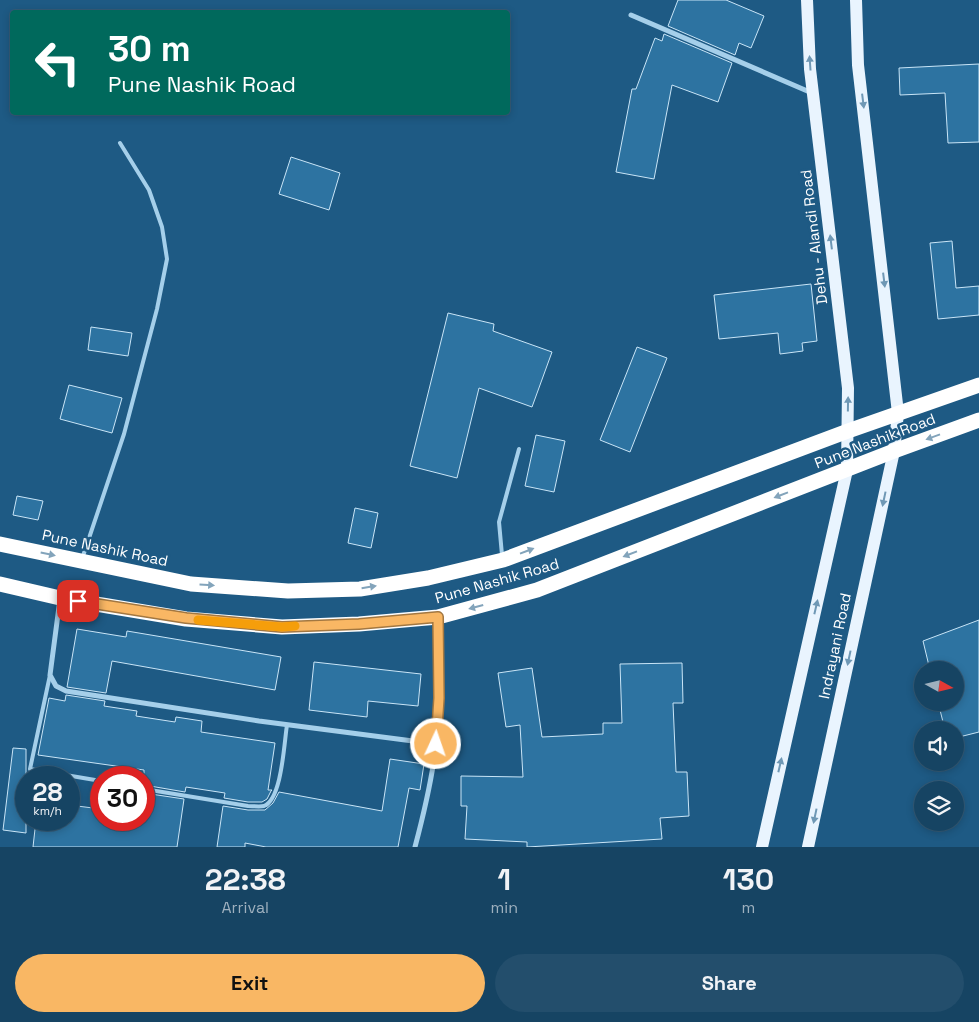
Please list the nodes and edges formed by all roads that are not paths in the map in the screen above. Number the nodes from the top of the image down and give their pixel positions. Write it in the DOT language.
graph roads {
  1 [pos="807,0"];
  2 [pos="856,0"];
  3 [pos="631,15"];
  4 [pos="813,93"];
  5 [pos="120,143"];
  6 [pos="979,384"];
  7 [pos="898,413"];
  8 [pos="979,420"];
  9 [pos="848,431"];
  10 [pos="519,449"];
  11 [pos="894,451"];
  12 [pos="847,470"];
  13 [pos="0,544"];
  14 [pos="502,560"];
  15 [pos="82,561"];
  16 [pos="0,584"];
  17 [pos="60,598"];
  18 [pos="438,617"];
  19 [pos="50,675"];
  20 [pos="287,725"];
  21 [pos="436,744"];
  22 [pos="90,779"];
  23 [pos="155,790"];
  24 [pos="415,847"];
  25 [pos="762,847"];
  26 [pos="808,847"];
  4 -- 1 [label="main road, Dehu - Alandi Road, one-way"];
  2 -- 7 [label="main road, one-way"];
  3 -- 4 [label="street"];
  9 -- 4 [label="main road, Dehu - Alandi Road, one-way"];
  5 -- 15 [label="lane"];
  6 -- 7 [label="highway, Pune Nashik Road"];
  7 -- 9 [label="highway, Pune Nashik Road"];
  7 -- 11 [label="main road"];
  8 -- 11 [label="highway, Pune Nashik Road, one-way"];
  9 -- 12 [label="main road, Dehu - Alandi Road"];
  14 -- 9 [label="highway, Pune Nashik Road, one-way"];
  10 -- 14 [label="lane"];
  11 -- 12 [label="highway, Pune Nashik Road"];
  11 -- 26 [label="main road, Indrayani Road, one-way"];
  12 -- 18 [label="highway, Pune Nashik Road, one-way"];
  25 -- 12 [label="main road, Indrayani Road, one-way"];
  13 -- 15 [label="highway, Pune Nashik Road, one-way"];
  15 -- 14 [label="highway, Pune Nashik Road, one-way"];
  16 -- 17 [label="highway, Pune Nashik Road"];
  17 -- 18 [label="highway, Pune Nashik Road"];
  17 -- 19 [label="street"];
  18 -- 21 [label="street"];
  19 -- 20 [label="street"];
  19 -- 22 [label="lane"];
  20 -- 21 [label="street"];
  20 -- 23 [label="lane"];
  21 -- 24 [label="street"];
}
